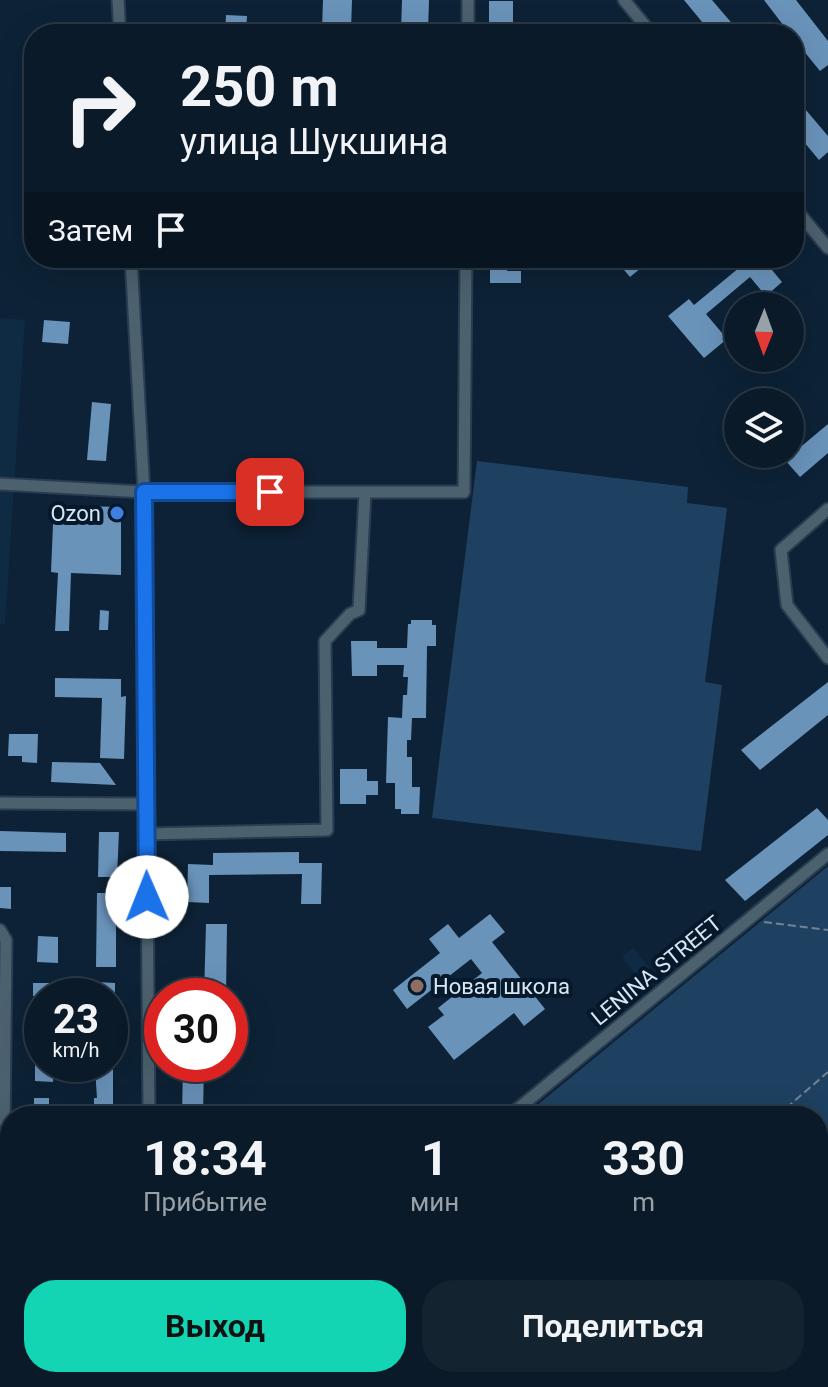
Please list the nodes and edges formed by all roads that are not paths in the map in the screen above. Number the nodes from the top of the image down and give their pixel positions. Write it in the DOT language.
graph roads {
  1 [pos="118,0"];
  2 [pos="468,0"];
  3 [pos="624,0"];
  4 [pos="119,24"];
  5 [pos="468,24"];
  6 [pos="644,24"];
  7 [pos="804,219"];
  8 [pos="828,248"];
  9 [pos="132,268"];
  10 [pos="466,268"];
  11 [pos="0,484"];
  12 [pos="144,492"];
  13 [pos="365,492"];
  14 [pos="828,509"];
  15 [pos="828,658"];
  16 [pos="0,803"];
  17 [pos="146,804"];
  18 [pos="146,834"];
  19 [pos="828,854"];
  20 [pos="0,930"];
  21 [pos="5,1106"];
  22 [pos="149,1106"];
  23 [pos="521,1106"];
  1 -- 4 [label="street"];
  2 -- 5 [label="street"];
  3 -- 6 [label="street"];
  7 -- 8 [label="street"];
  9 -- 12 [label="street"];
  10 -- 13 [label="street"];
  11 -- 12 [label="street"];
  12 -- 13 [label="street"];
  12 -- 17 [label="street"];
  13 -- 18 [label="street"];
  14 -- 15 [label="street"];
  16 -- 17 [label="street"];
  17 -- 18 [label="street"];
  18 -- 22 [label="street"];
  19 -- 23 [label="street, LENINA STREET"];
  20 -- 21 [label="street"];
}
